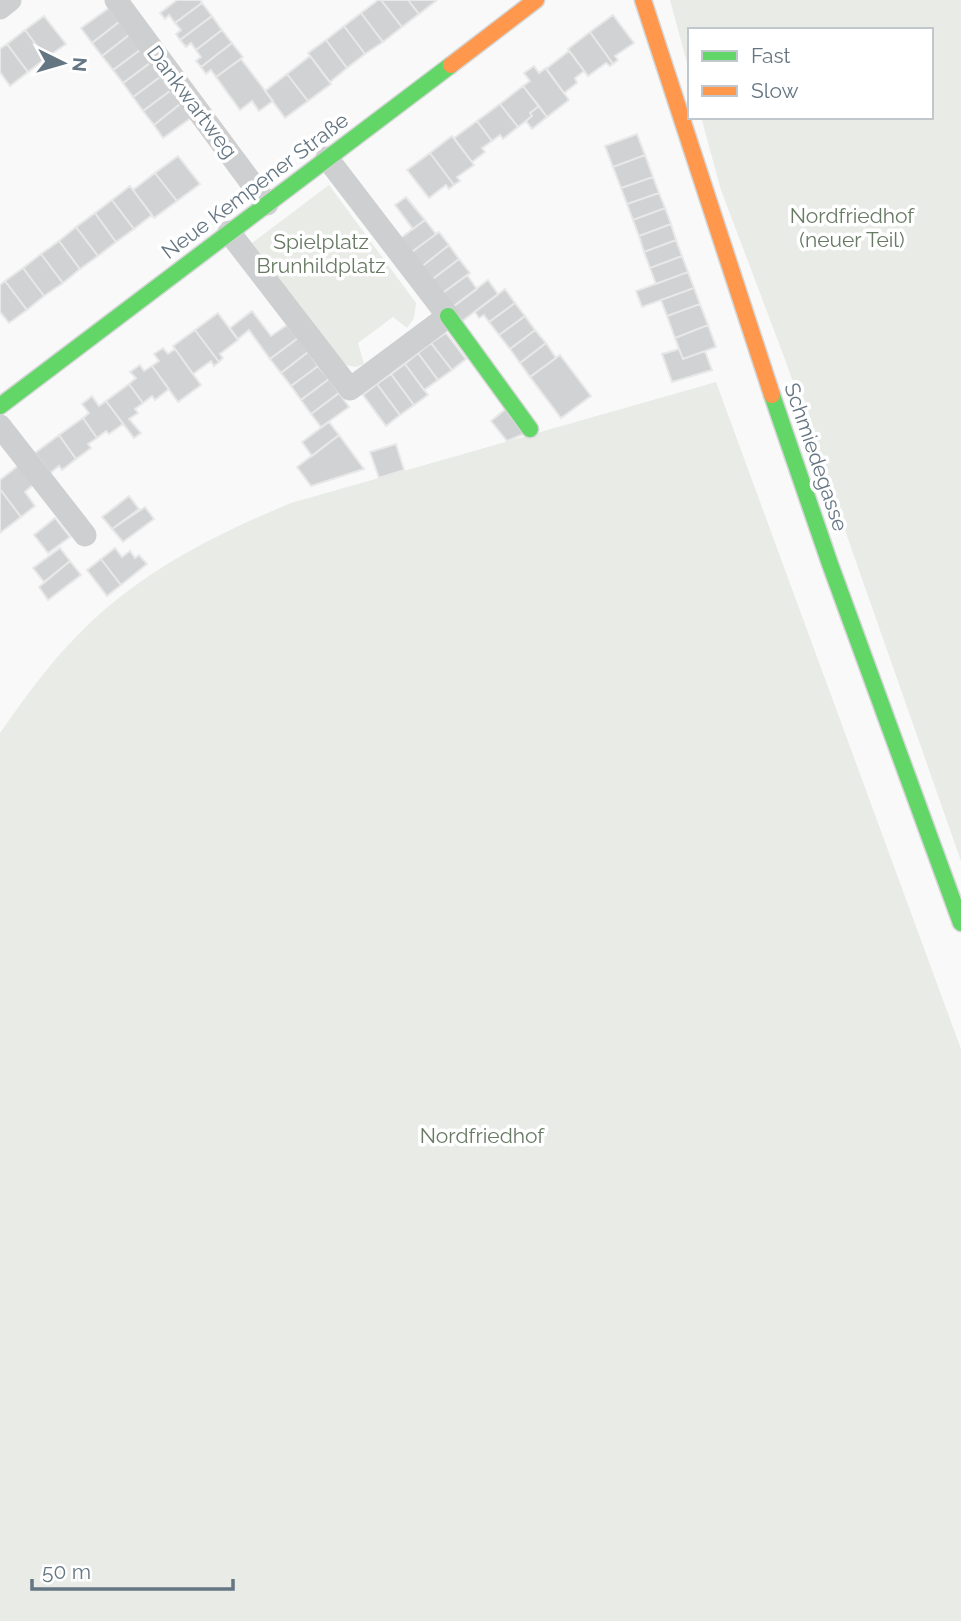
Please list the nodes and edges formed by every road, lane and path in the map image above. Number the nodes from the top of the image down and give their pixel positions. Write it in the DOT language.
graph roads {
  1 [pos="10,0"];
  2 [pos="116,0"];
  3 [pos="536,0"];
  4 [pos="643,0"];
  5 [pos="0,8"];
  6 [pos="327,158"];
  7 [pos="267,204"];
  8 [pos="229,232"];
  9 [pos="448,316"];
  10 [pos="0,406"];
  11 [pos="0,426"];
  12 [pos="530,429"];
  13 [pos="85,535"];
  14 [pos="961,923"];
  1 -- 5 [label="street"];
  2 -- 7 [label="street, Dankwartweg"];
  3 -- 6 [label="street, Neue Kempener Straße"];
  4 -- 14 [label="street, Schmiedegasse"];
  6 -- 7 [label="street, Neue Kempener Straße"];
  6 -- 9 [label="street"];
  7 -- 8 [label="street, Neue Kempener Straße"];
  8 -- 9 [label="street"];
  8 -- 10 [label="street, Neue Kempener Straße"];
  9 -- 12 [label="street"];
  11 -- 13 [label="street"];
}
